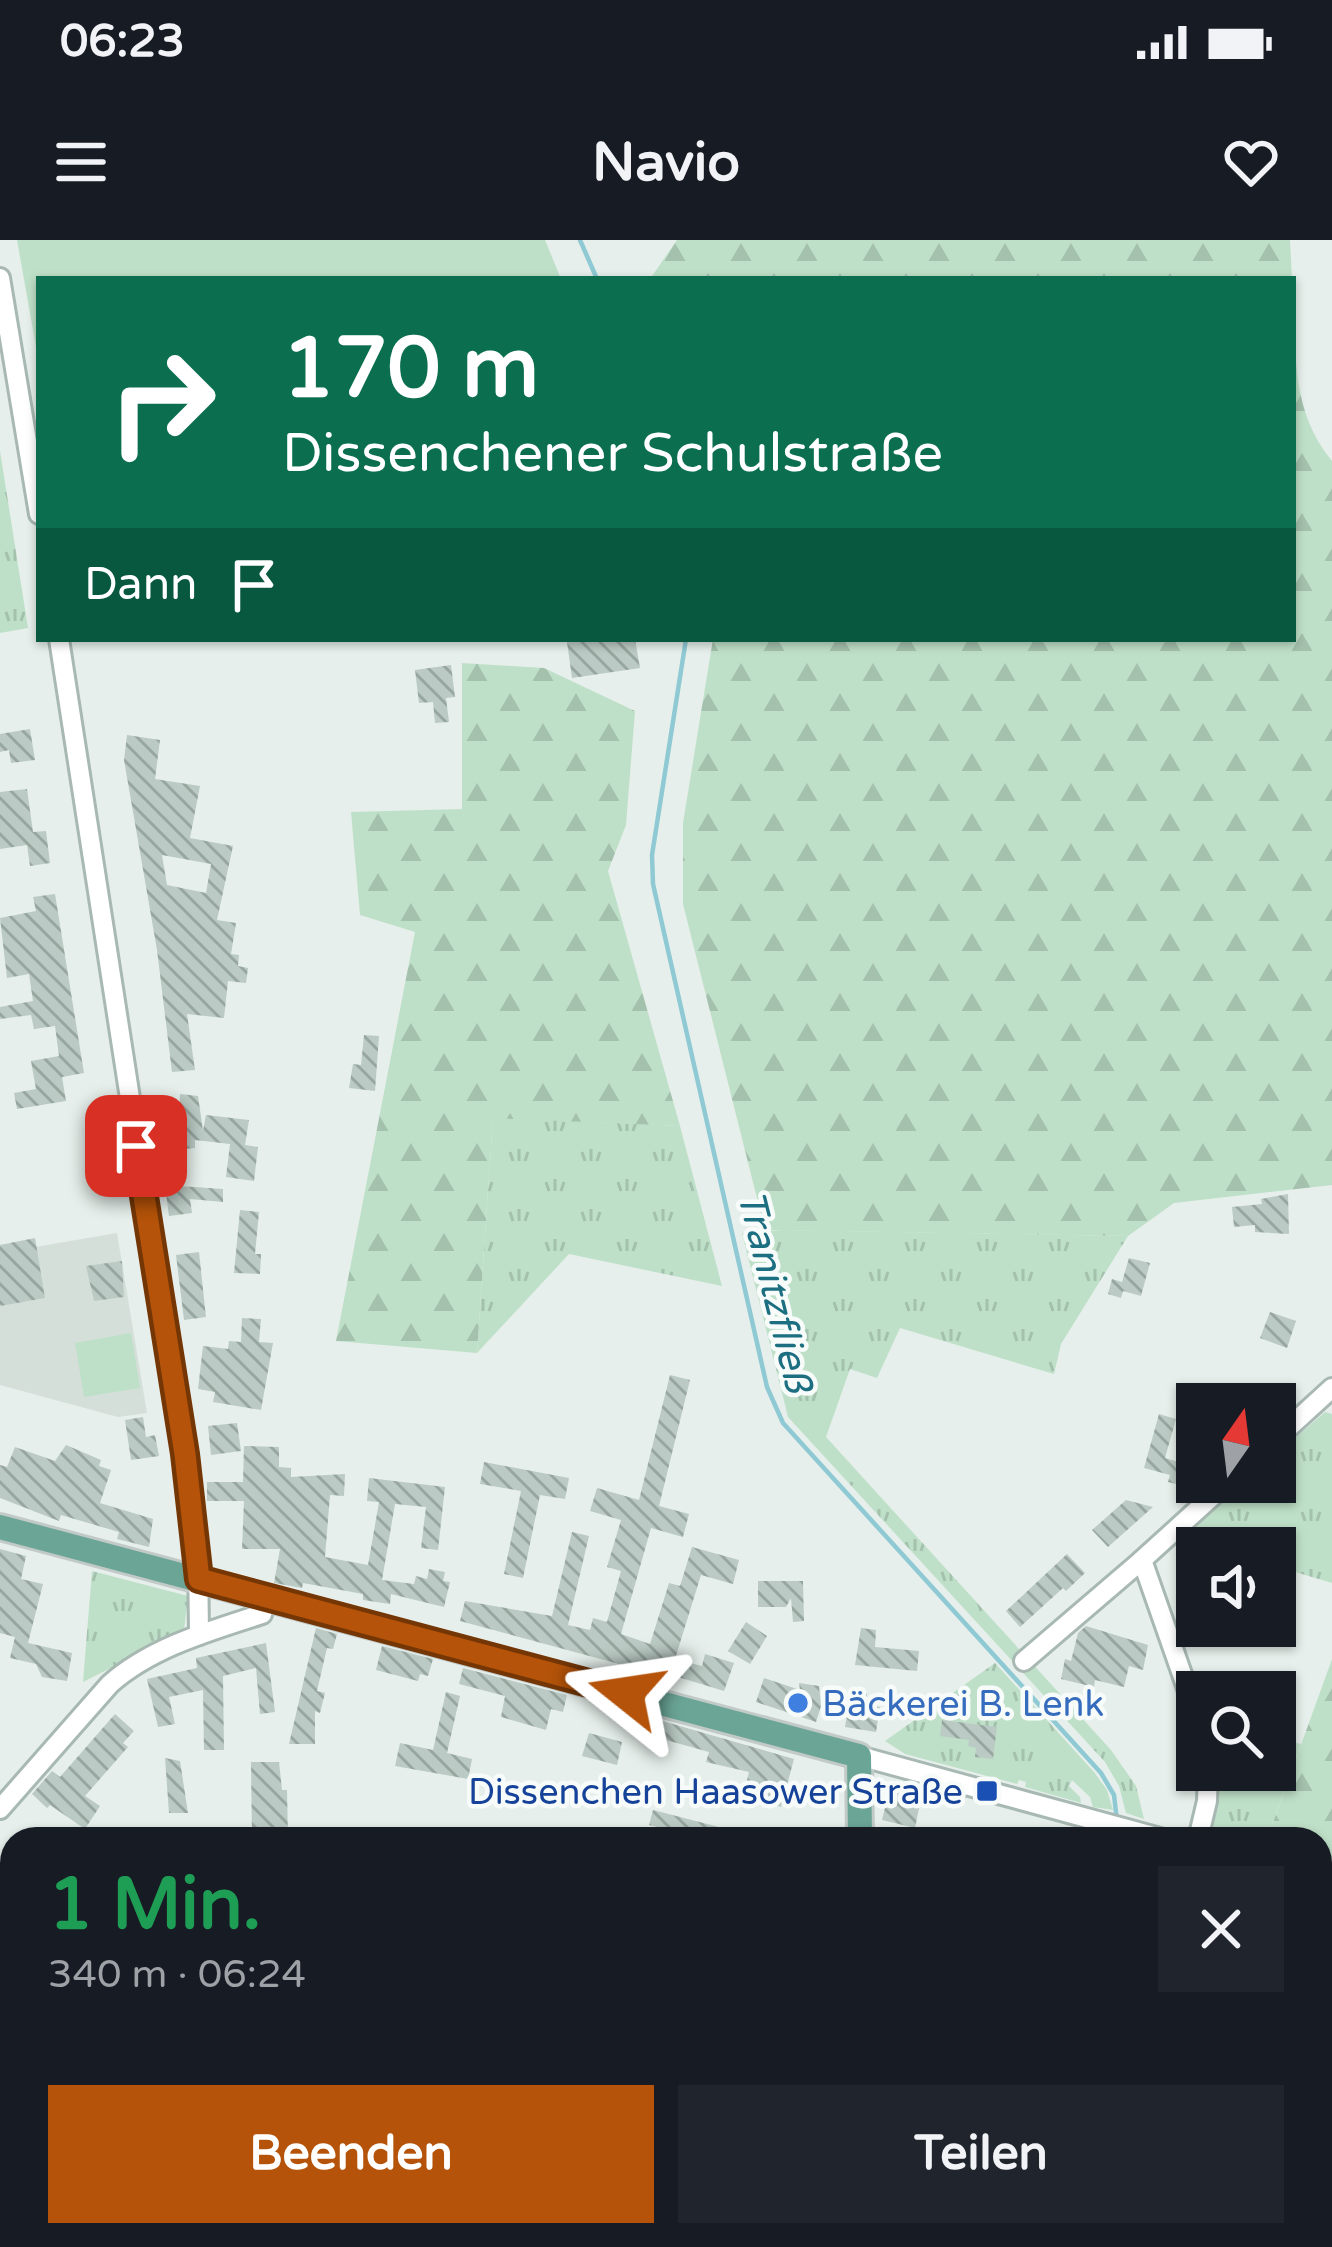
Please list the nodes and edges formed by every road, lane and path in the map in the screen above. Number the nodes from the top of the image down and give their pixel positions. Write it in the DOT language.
graph roads {
  1 [pos="0,278"];
  2 [pos="36,496"];
  3 [pos="59,642"];
  4 [pos="1332,1388"];
  5 [pos="1296,1421"];
  6 [pos="1205,1503"];
  7 [pos="0,1527"];
  8 [pos="1142,1560"];
  9 [pos="199,1579"];
  10 [pos="267,1596"];
  11 [pos="199,1635"];
  12 [pos="1024,1660"];
  13 [pos="1181,1671"];
  14 [pos="859,1756"];
  15 [pos="1207,1791"];
  16 [pos="0,1810"];
  17 [pos="860,1827"];
  18 [pos="1120,1827"];
  19 [pos="1201,1827"];
  1 -- 2 [label="street"];
  3 -- 9 [label="street"];
  4 -- 5 [label="street"];
  6 -- 8 [label="street"];
  7 -- 9 [label="main road"];
  8 -- 12 [label="street"];
  8 -- 13 [label="street"];
  9 -- 10 [label="main road"];
  9 -- 11 [label="street"];
  10 -- 11 [label="street"];
  10 -- 14 [label="main road"];
  11 -- 16 [label="street"];
  14 -- 17 [label="main road"];
  14 -- 18 [label="street"];
  15 -- 19 [label="street"];
}
